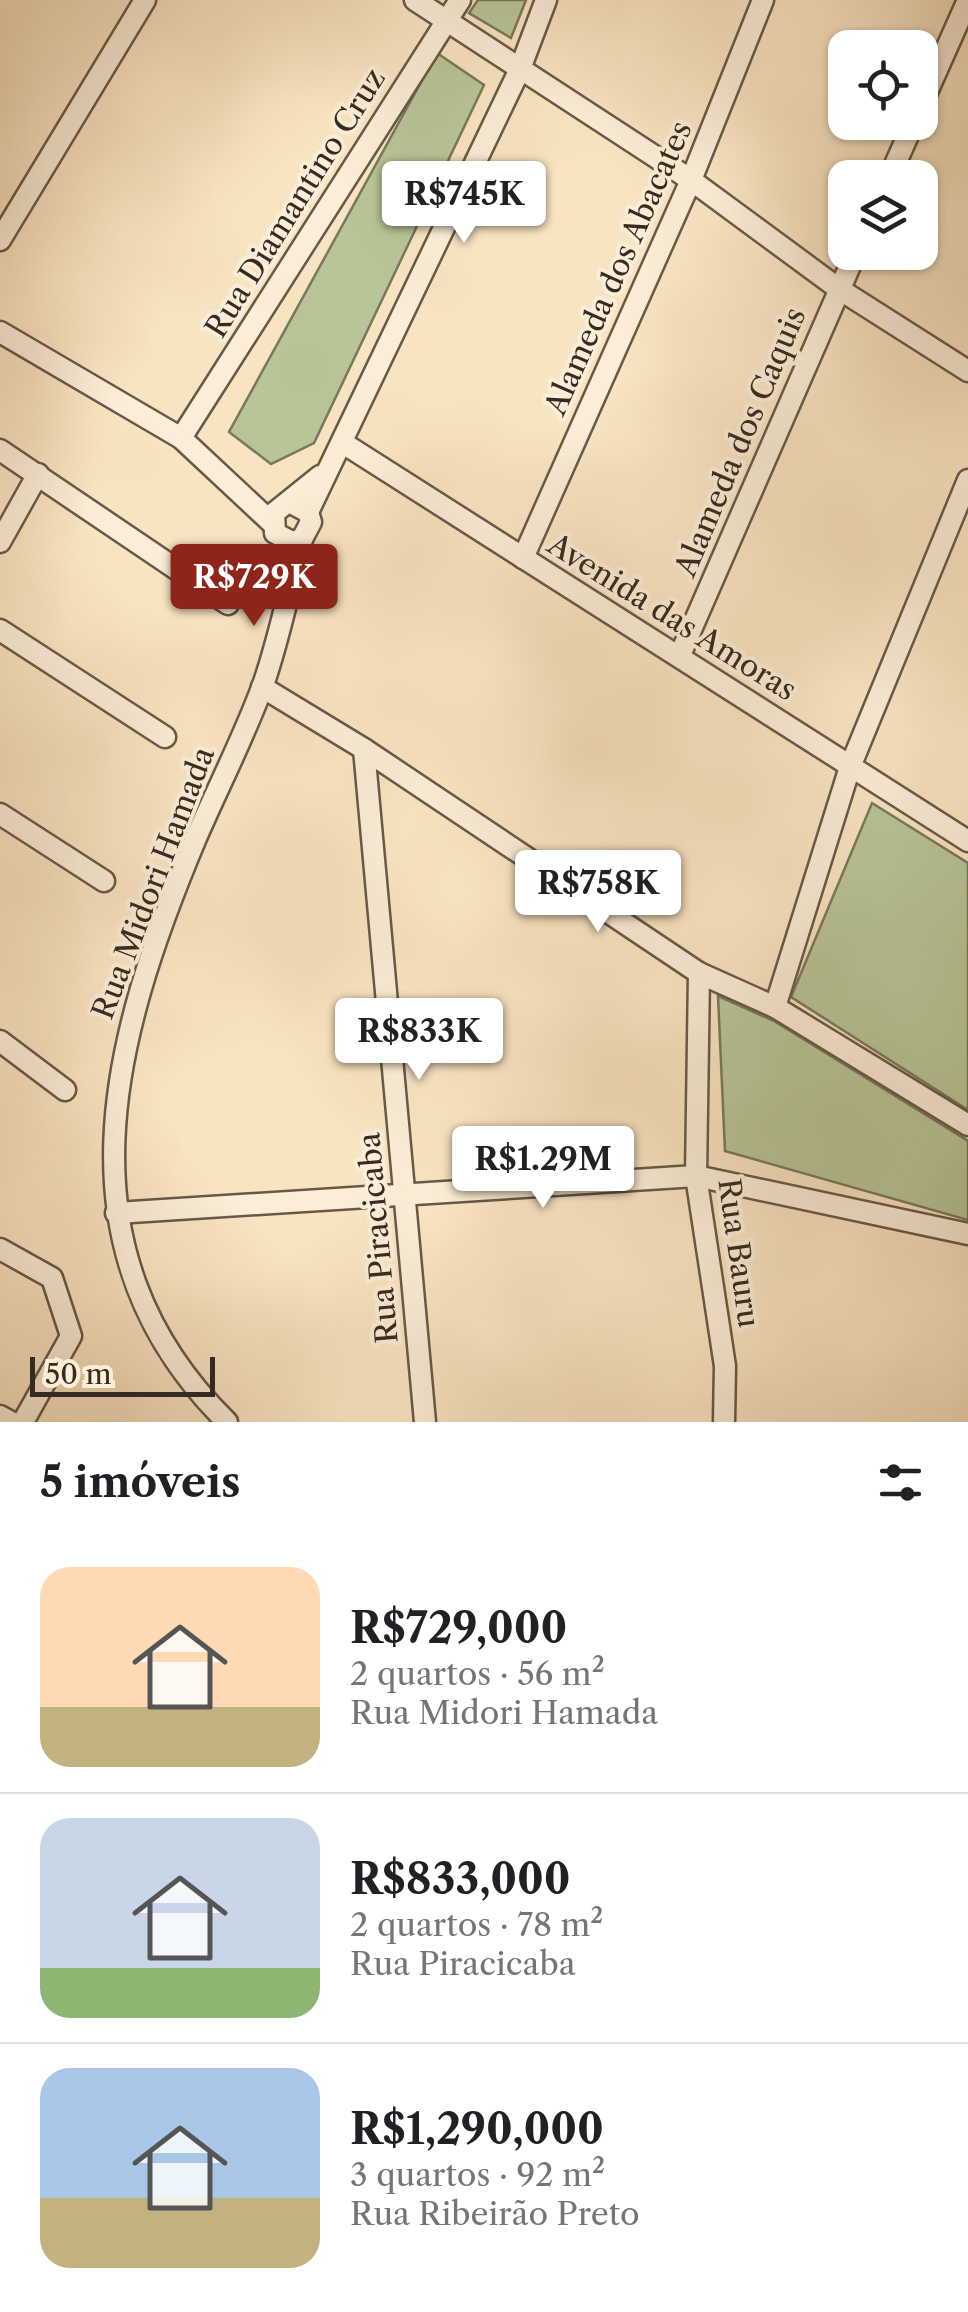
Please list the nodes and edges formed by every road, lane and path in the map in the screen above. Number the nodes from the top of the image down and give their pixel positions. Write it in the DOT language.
graph roads {
  1 [pos="145,0"];
  2 [pos="416,0"];
  3 [pos="460,0"];
  4 [pos="546,0"];
  5 [pos="763,0"];
  6 [pos="968,0"];
  7 [pos="446,20"];
  8 [pos="938,68"];
  9 [pos="520,69"];
  10 [pos="691,180"];
  11 [pos="0,240"];
  12 [pos="848,270"];
  13 [pos="839,289"];
  14 [pos="0,332"];
  15 [pos="968,371"];
  16 [pos="180,438"];
  17 [pos="343,443"];
  18 [pos="0,450"];
  19 [pos="38,474"];
  20 [pos="968,480"];
  21 [pos="289,520"];
  22 [pos="0,542"];
  23 [pos="523,558"];
  24 [pos="228,604"];
  25 [pos="0,630"];
  26 [pos="680,655"];
  27 [pos="262,687"];
  28 [pos="165,737"];
  29 [pos="364,749"];
  30 [pos="850,767"];
  31 [pos="0,814"];
  32 [pos="968,842"];
  33 [pos="104,881"];
  34 [pos="699,972"];
  35 [pos="776,1007"];
  36 [pos="0,1040"];
  37 [pos="65,1090"];
  38 [pos="968,1125"];
  39 [pos="696,1176"];
  40 [pos="404,1196"];
  41 [pos="116,1213"];
  42 [pos="968,1234"];
  43 [pos="0,1249"];
  44 [pos="0,1416"];
  45 [pos="11,1422"];
  46 [pos="23,1422"];
  47 [pos="227,1422"];
  48 [pos="425,1422"];
  49 [pos="724,1422"];
  1 -- 11 [label="street"];
  2 -- 7 [label="street"];
  3 -- 7 [label="street, Rua Diamantino Cruz"];
  4 -- 9 [label="street, Rua Midori Hamada"];
  5 -- 10 [label="street, Alameda dos Abacates"];
  6 -- 8 [label="street"];
  7 -- 9 [label="street"];
  7 -- 16 [label="street, Rua Diamantino Cruz"];
  9 -- 10 [label="street"];
  9 -- 17 [label="street, Rua Midori Hamada"];
  10 -- 13 [label="street"];
  10 -- 23 [label="street, Alameda dos Abacates"];
  12 -- 13 [label="street, Alameda dos Caquis"];
  13 -- 15 [label="street"];
  13 -- 26 [label="street, Alameda dos Caquis"];
  14 -- 16 [label="street"];
  16 -- 21 [label="street"];
  17 -- 21 [label="street, Rua Midori Hamada"];
  17 -- 23 [label="street, Avenida das Amoras"];
  18 -- 19 [label="street"];
  19 -- 22 [label="street"];
  19 -- 24 [label="street"];
  20 -- 30 [label="street"];
  21 -- 27 [label="street, Rua Midori Hamada"];
  23 -- 26 [label="street, Avenida das Amoras"];
  25 -- 28 [label="street"];
  26 -- 30 [label="street, Avenida das Amoras"];
  27 -- 29 [label="street"];
  27 -- 41 [label="street, Rua Midori Hamada"];
  29 -- 34 [label="street"];
  29 -- 40 [label="street, Rua Piracicaba"];
  30 -- 32 [label="street, Avenida das Amoras"];
  30 -- 35 [label="street"];
  31 -- 33 [label="street"];
  34 -- 35 [label="street"];
  34 -- 39 [label="street, Rua Bauru"];
  35 -- 38 [label="street"];
  36 -- 37 [label="street"];
  39 -- 40 [label="street"];
  39 -- 42 [label="street"];
  39 -- 49 [label="street, Rua Bauru"];
  40 -- 41 [label="street"];
  40 -- 48 [label="street, Rua Piracicaba"];
  41 -- 47 [label="street, Rua Midori Hamada"];
  43 -- 46 [label="street"];
  44 -- 45 [label="street"];
}
